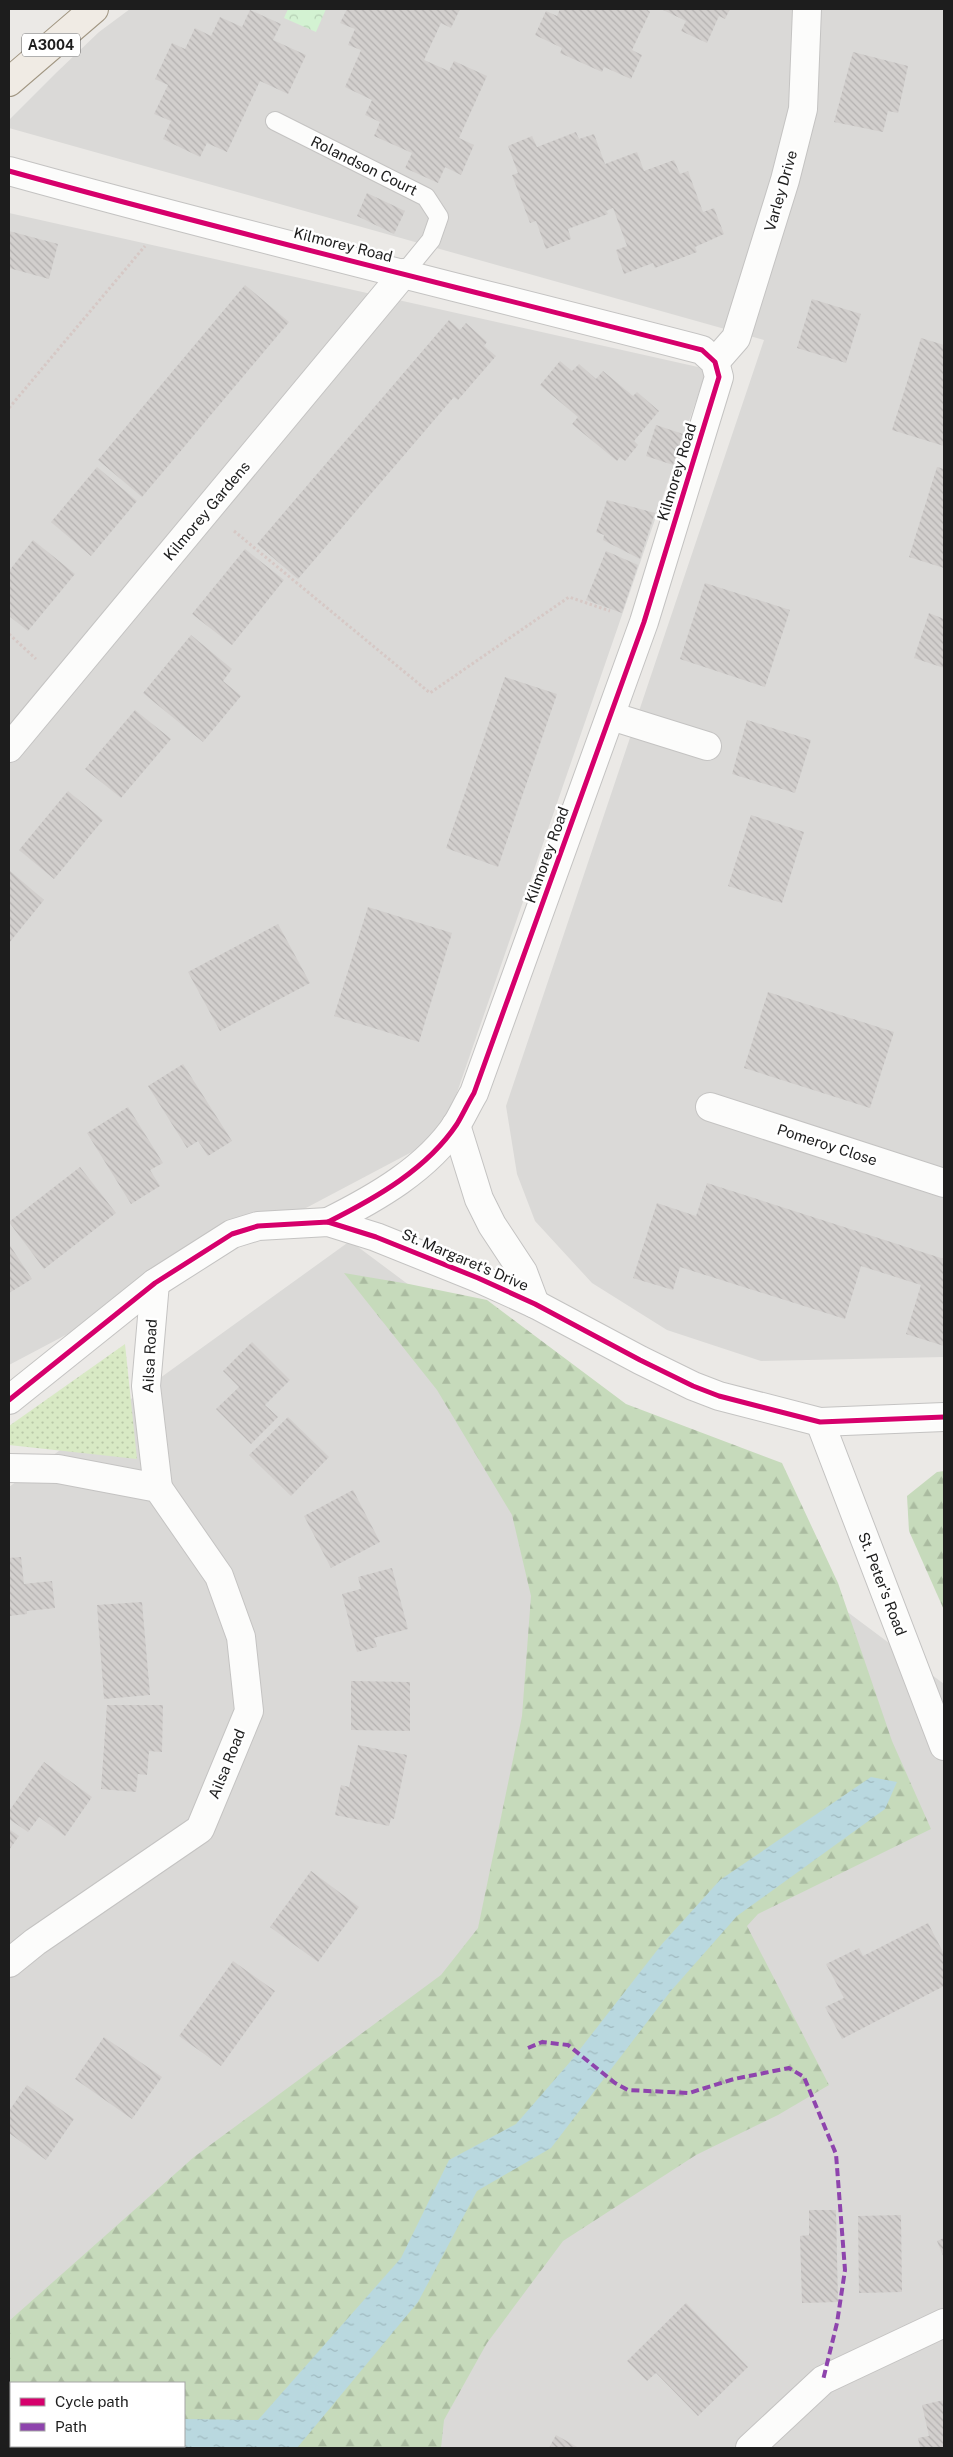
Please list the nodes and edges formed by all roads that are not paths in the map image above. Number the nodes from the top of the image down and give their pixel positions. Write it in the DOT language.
graph roads {
  1 [pos="94,9"];
  2 [pos="807,9"];
  3 [pos="9,82"];
  4 [pos="275,121"];
  5 [pos="9,171"];
  6 [pos="404,273"];
  7 [pos="715,362"];
  8 [pos="611,716"];
  9 [pos="707,746"];
  10 [pos="9,748"];
  11 [pos="710,1106"];
  12 [pos="456,1124"];
  13 [pos="944,1183"];
  14 [pos="328,1222"];
  15 [pos="155,1283"];
  16 [pos="535,1304"];
  17 [pos="9,1400"];
  18 [pos="944,1418"];
  19 [pos="820,1422"];
  20 [pos="9,1468"];
  21 [pos="158,1488"];
  22 [pos="944,1746"];
  23 [pos="9,1964"];
  24 [pos="944,2323"];
  25 [pos="750,2448"];
  1 -- 3 [label="main road, A3004"];
  2 -- 7 [label="street, Varley Drive"];
  4 -- 6 [label="lane, Rolandson Court"];
  5 -- 6 [label="street, Kilmorey Road"];
  6 -- 7 [label="street, Kilmorey Road"];
  6 -- 10 [label="street, Kilmorey Gardens"];
  7 -- 8 [label="street, Kilmorey Road"];
  8 -- 9 [label="street"];
  8 -- 12 [label="street, Kilmorey Road"];
  11 -- 13 [label="street, Pomeroy Close"];
  12 -- 14 [label="street, Kilmorey Road"];
  12 -- 16 [label="street"];
  14 -- 15 [label="street, St. Margaret's Drive"];
  14 -- 16 [label="street, St. Margaret's Drive"];
  15 -- 17 [label="street, St. Margaret's Drive"];
  15 -- 21 [label="street, Ailsa Road"];
  16 -- 19 [label="street, St. Margaret's Drive"];
  18 -- 19 [label="street, St. Margaret's Drive"];
  19 -- 22 [label="street, St. Peter's Road"];
  20 -- 21 [label="street"];
  21 -- 23 [label="street, Ailsa Road"];
  24 -- 25 [label="street"];
}
